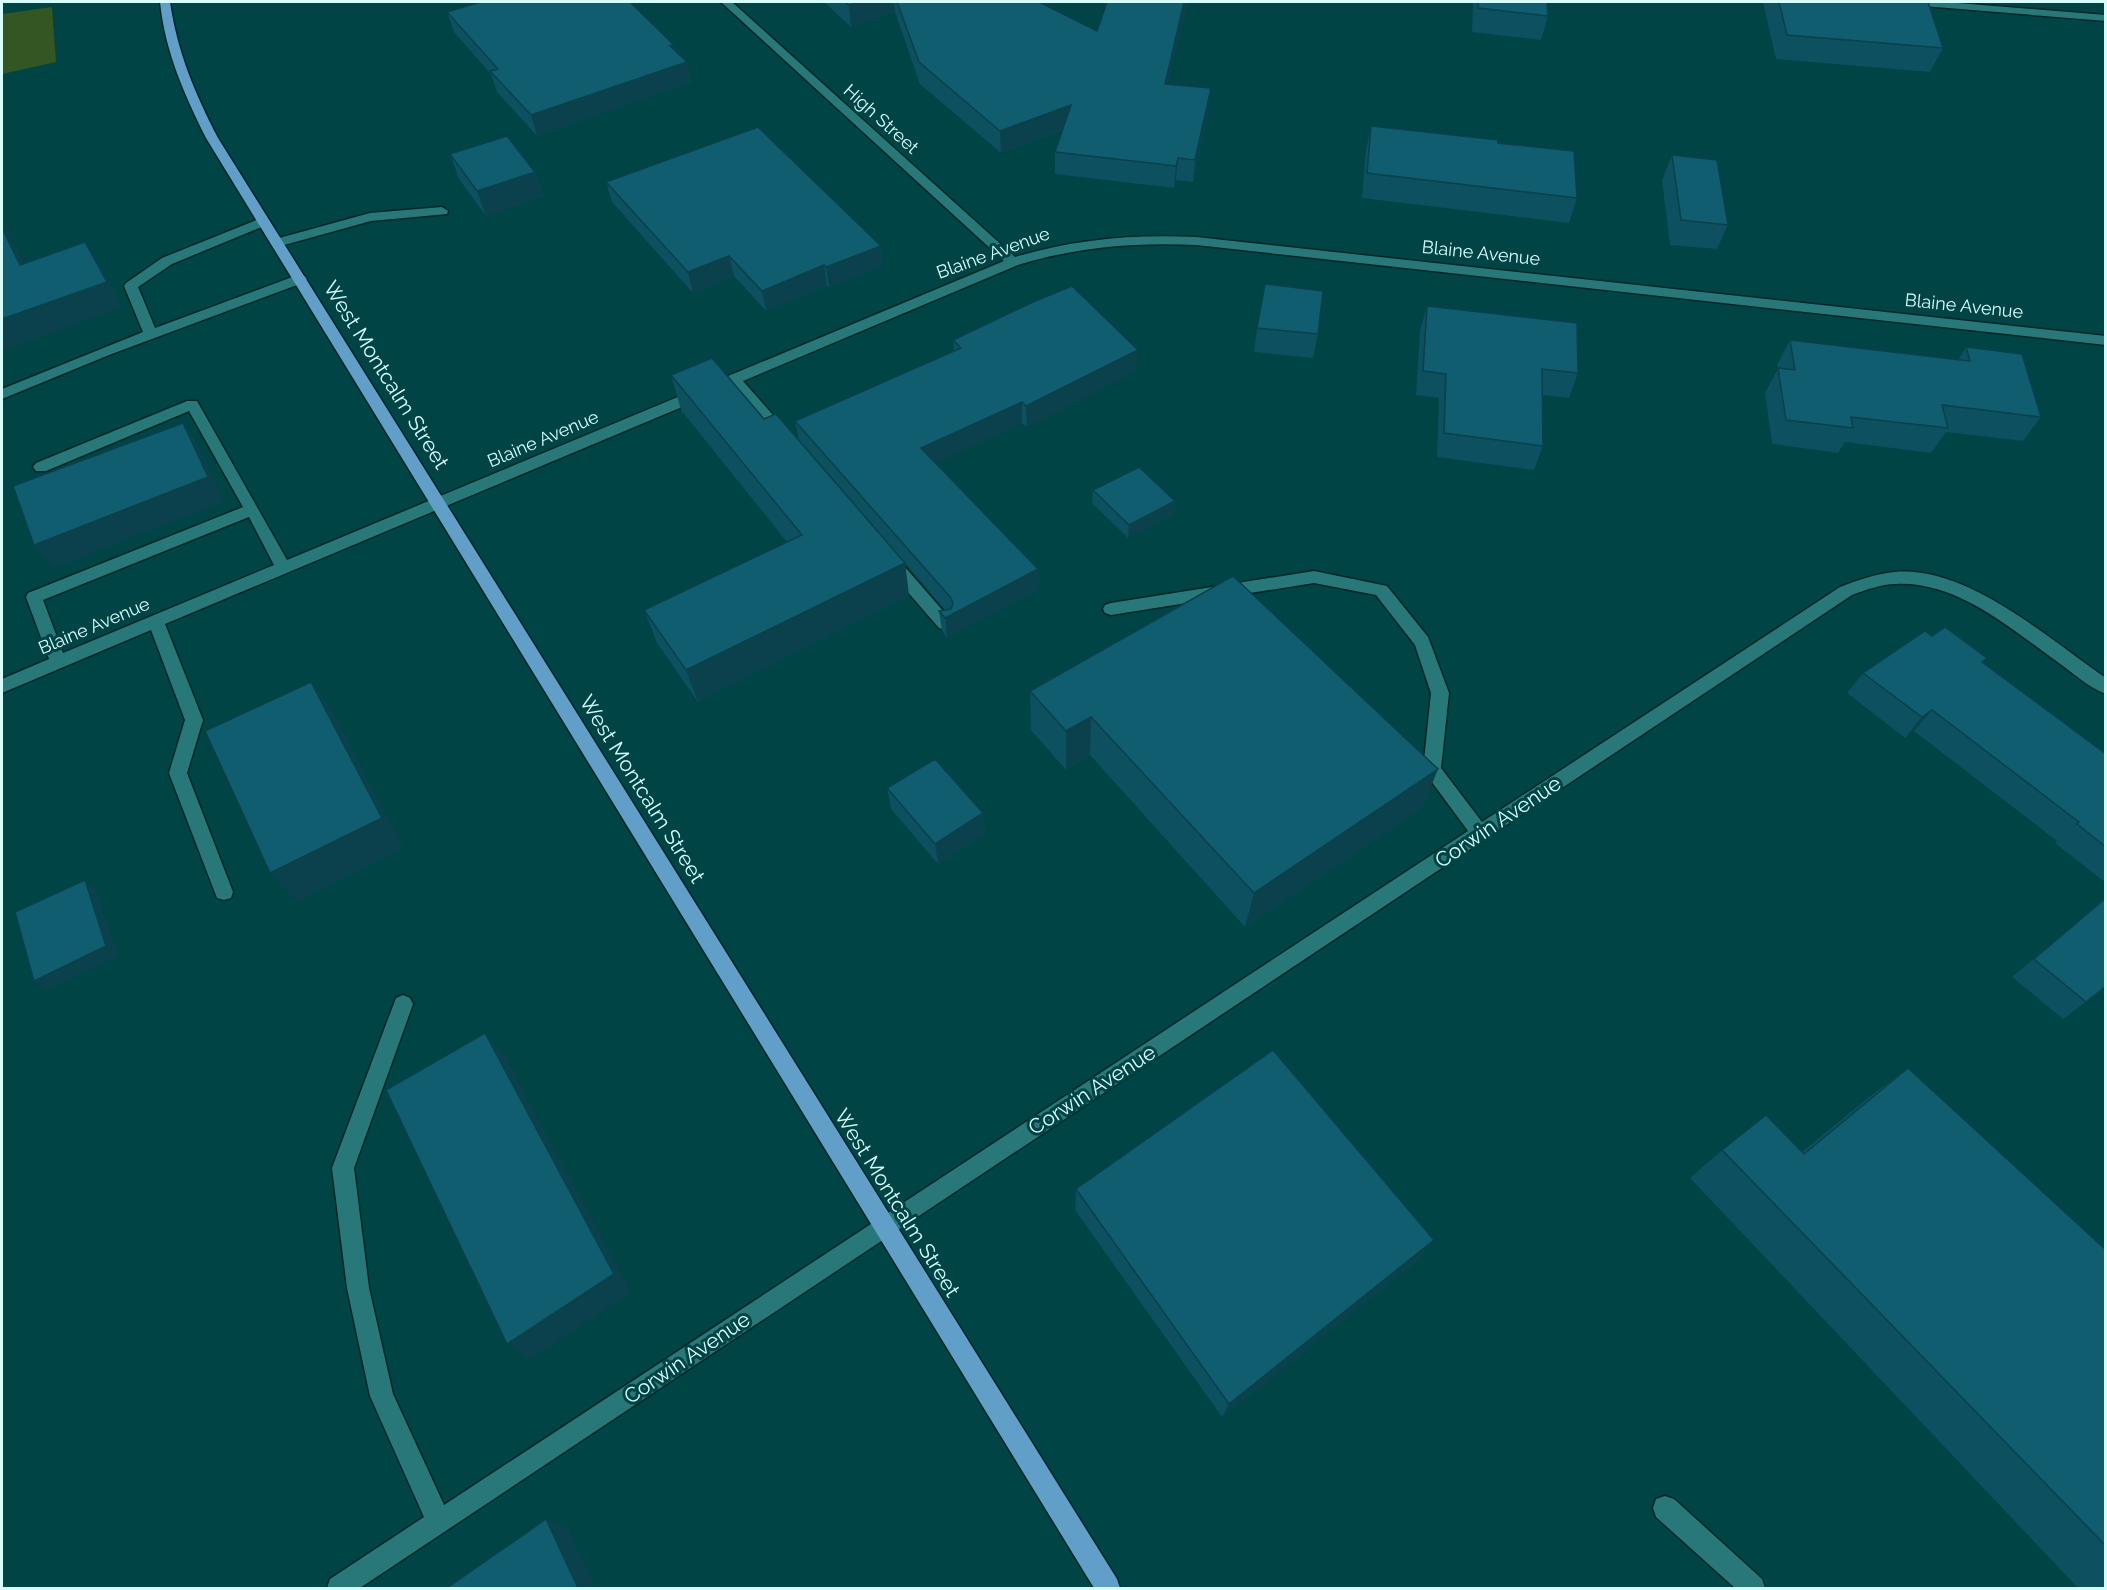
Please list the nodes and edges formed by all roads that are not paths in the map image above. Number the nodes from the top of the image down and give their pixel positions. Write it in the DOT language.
graph roads {
  1 [pos="165,2"];
  2 [pos="726,2"];
  3 [pos="1911,2"];
  4 [pos="2106,18"];
  5 [pos="442,211"];
  6 [pos="264,221"];
  7 [pos="277,243"];
  8 [pos="1013,262"];
  9 [pos="300,279"];
  10 [pos="151,334"];
  11 [pos="2106,341"];
  12 [pos="734,380"];
  13 [pos="2,394"];
  14 [pos="789,443"];
  15 [pos="41,467"];
  16 [pos="439,503"];
  17 [pos="252,510"];
  18 [pos="882,552"];
  19 [pos="283,568"];
  20 [pos="1111,609"];
  21 [pos="156,622"];
  22 [pos="945,624"];
  23 [pos="58,662"];
  24 [pos="2,686"];
  25 [pos="2106,687"];
  26 [pos="1480,833"];
  27 [pos="224,892"];
  28 [pos="403,1004"];
  29 [pos="885,1227"];
  30 [pos="1665,1508"];
  31 [pos="439,1522"];
  32 [pos="339,1588"];
  33 [pos="1108,1588"];
  34 [pos="1752,1588"];
  1 -- 6 [label="main road, West Montcalm Street"];
  2 -- 8 [label="street, High Street"];
  3 -- 4 [label="street"];
  5 -- 7 [label="street"];
  6 -- 7 [label="main road, West Montcalm Street"];
  6 -- 10 [label="street"];
  7 -- 9 [label="main road, West Montcalm Street"];
  8 -- 11 [label="street, Blaine Avenue"];
  8 -- 12 [label="street, Blaine Avenue"];
  9 -- 10 [label="street"];
  9 -- 16 [label="main road, West Montcalm Street"];
  10 -- 13 [label="street"];
  12 -- 14 [label="street"];
  12 -- 16 [label="street, Blaine Avenue"];
  15 -- 17 [label="street"];
  16 -- 19 [label="street, Blaine Avenue"];
  16 -- 29 [label="main road, West Montcalm Street"];
  17 -- 19 [label="street"];
  17 -- 23 [label="street"];
  18 -- 22 [label="street"];
  19 -- 21 [label="street, Blaine Avenue"];
  20 -- 26 [label="street"];
  21 -- 23 [label="street, Blaine Avenue"];
  21 -- 27 [label="street"];
  23 -- 24 [label="street, Blaine Avenue"];
  25 -- 26 [label="street, Corwin Avenue"];
  26 -- 29 [label="street, Corwin Avenue"];
  28 -- 31 [label="street"];
  29 -- 31 [label="street, Corwin Avenue"];
  29 -- 33 [label="main road, West Montcalm Street"];
  30 -- 34 [label="street"];
  31 -- 32 [label="street, Corwin Avenue"];
}
